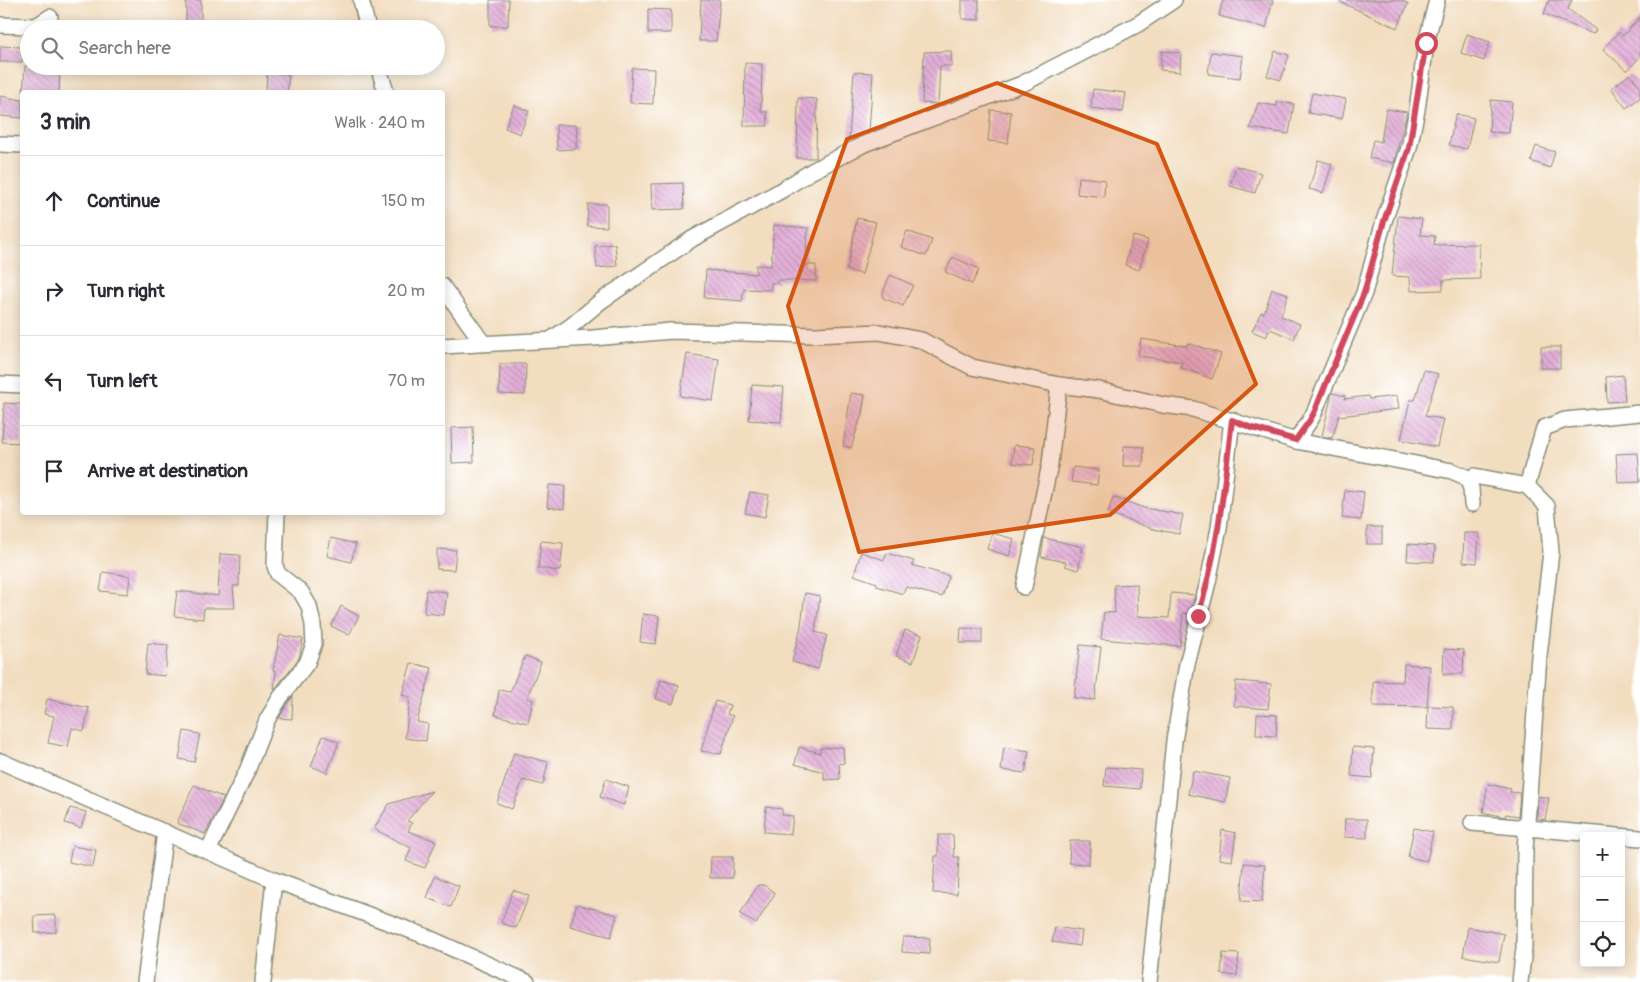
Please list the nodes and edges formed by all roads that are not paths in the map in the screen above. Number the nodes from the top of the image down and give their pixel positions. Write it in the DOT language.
graph roads {
  1 [pos="360,0"];
  2 [pos="1174,0"];
  3 [pos="1437,0"];
  4 [pos="50,17"];
  5 [pos="45,20"];
  6 [pos="366,20"];
  7 [pos="0,25"];
  8 [pos="20,26"];
  9 [pos="0,144"];
  10 [pos="20,145"];
  11 [pos="445,290"];
  12 [pos="550,340"];
  13 [pos="483,343"];
  14 [pos="445,346"];
  15 [pos="0,384"];
  16 [pos="20,385"];
  17 [pos="1059,385"];
  18 [pos="1640,413"];
  19 [pos="1232,420"];
  20 [pos="1296,440"];
  21 [pos="1474,476"];
  22 [pos="1527,486"];
  23 [pos="1472,504"];
  24 [pos="277,515"];
  25 [pos="1024,587"];
  26 [pos="0,761"];
  27 [pos="1472,823"];
  28 [pos="1528,827"];
  29 [pos="165,832"];
  30 [pos="1640,838"];
  31 [pos="208,851"];
  32 [pos="274,880"];
  33 [pos="145,982"];
  34 [pos="263,982"];
  35 [pos="527,982"];
  36 [pos="1149,982"];
  37 [pos="1520,982"];
  1 -- 6 [label="street"];
  2 -- 12 [label="street"];
  3 -- 20 [label="street"];
  4 -- 5 [label="street"];
  7 -- 8 [label="street"];
  9 -- 10 [label="street"];
  11 -- 13 [label="street"];
  12 -- 13 [label="street"];
  12 -- 17 [label="street"];
  13 -- 14 [label="street"];
  15 -- 16 [label="street"];
  17 -- 19 [label="street"];
  17 -- 25 [label="street"];
  18 -- 22 [label="street"];
  19 -- 20 [label="street"];
  19 -- 36 [label="street"];
  20 -- 23 [label="street"];
  21 -- 22 [label="street"];
  22 -- 28 [label="street"];
  24 -- 31 [label="street"];
  26 -- 29 [label="street"];
  27 -- 28 [label="street"];
  28 -- 30 [label="street"];
  28 -- 37 [label="street"];
  29 -- 31 [label="street"];
  29 -- 33 [label="street"];
  31 -- 32 [label="street"];
  32 -- 34 [label="street"];
  32 -- 35 [label="street"];
}
